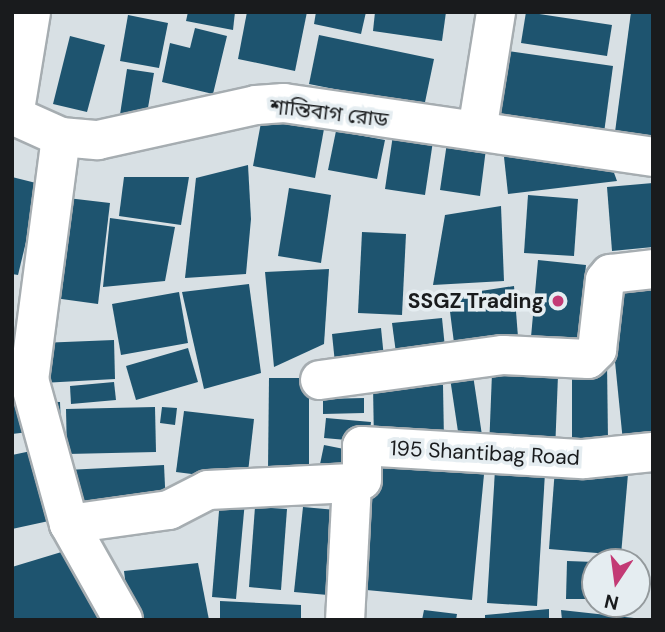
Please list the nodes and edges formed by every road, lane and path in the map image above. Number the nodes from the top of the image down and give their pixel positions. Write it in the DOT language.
graph roads {
  1 [pos="31,12"];
  2 [pos="496,12"];
  3 [pos="13,115"];
  4 [pos="477,131"];
  5 [pos="61,136"];
  6 [pos="653,157"];
  7 [pos="653,269"];
  8 [pos="320,380"];
  9 [pos="653,452"];
  10 [pos="352,483"];
  11 [pos="69,524"];
  12 [pos="123,620"];
  13 [pos="345,620"];
  1 -- 3 [label="street"];
  2 -- 4 [label="street"];
  3 -- 5 [label="street, শান্তিবাগ রোড"];
  4 -- 5 [label="street, শান্তিবাগ রোড"];
  4 -- 6 [label="street, শান্তিবাগ রোড"];
  5 -- 11 [label="street"];
  7 -- 8 [label="street"];
  9 -- 10 [label="street, 195 Shantibag Road"];
  10 -- 11 [label="street"];
  10 -- 13 [label="street"];
  11 -- 12 [label="street"];
}
